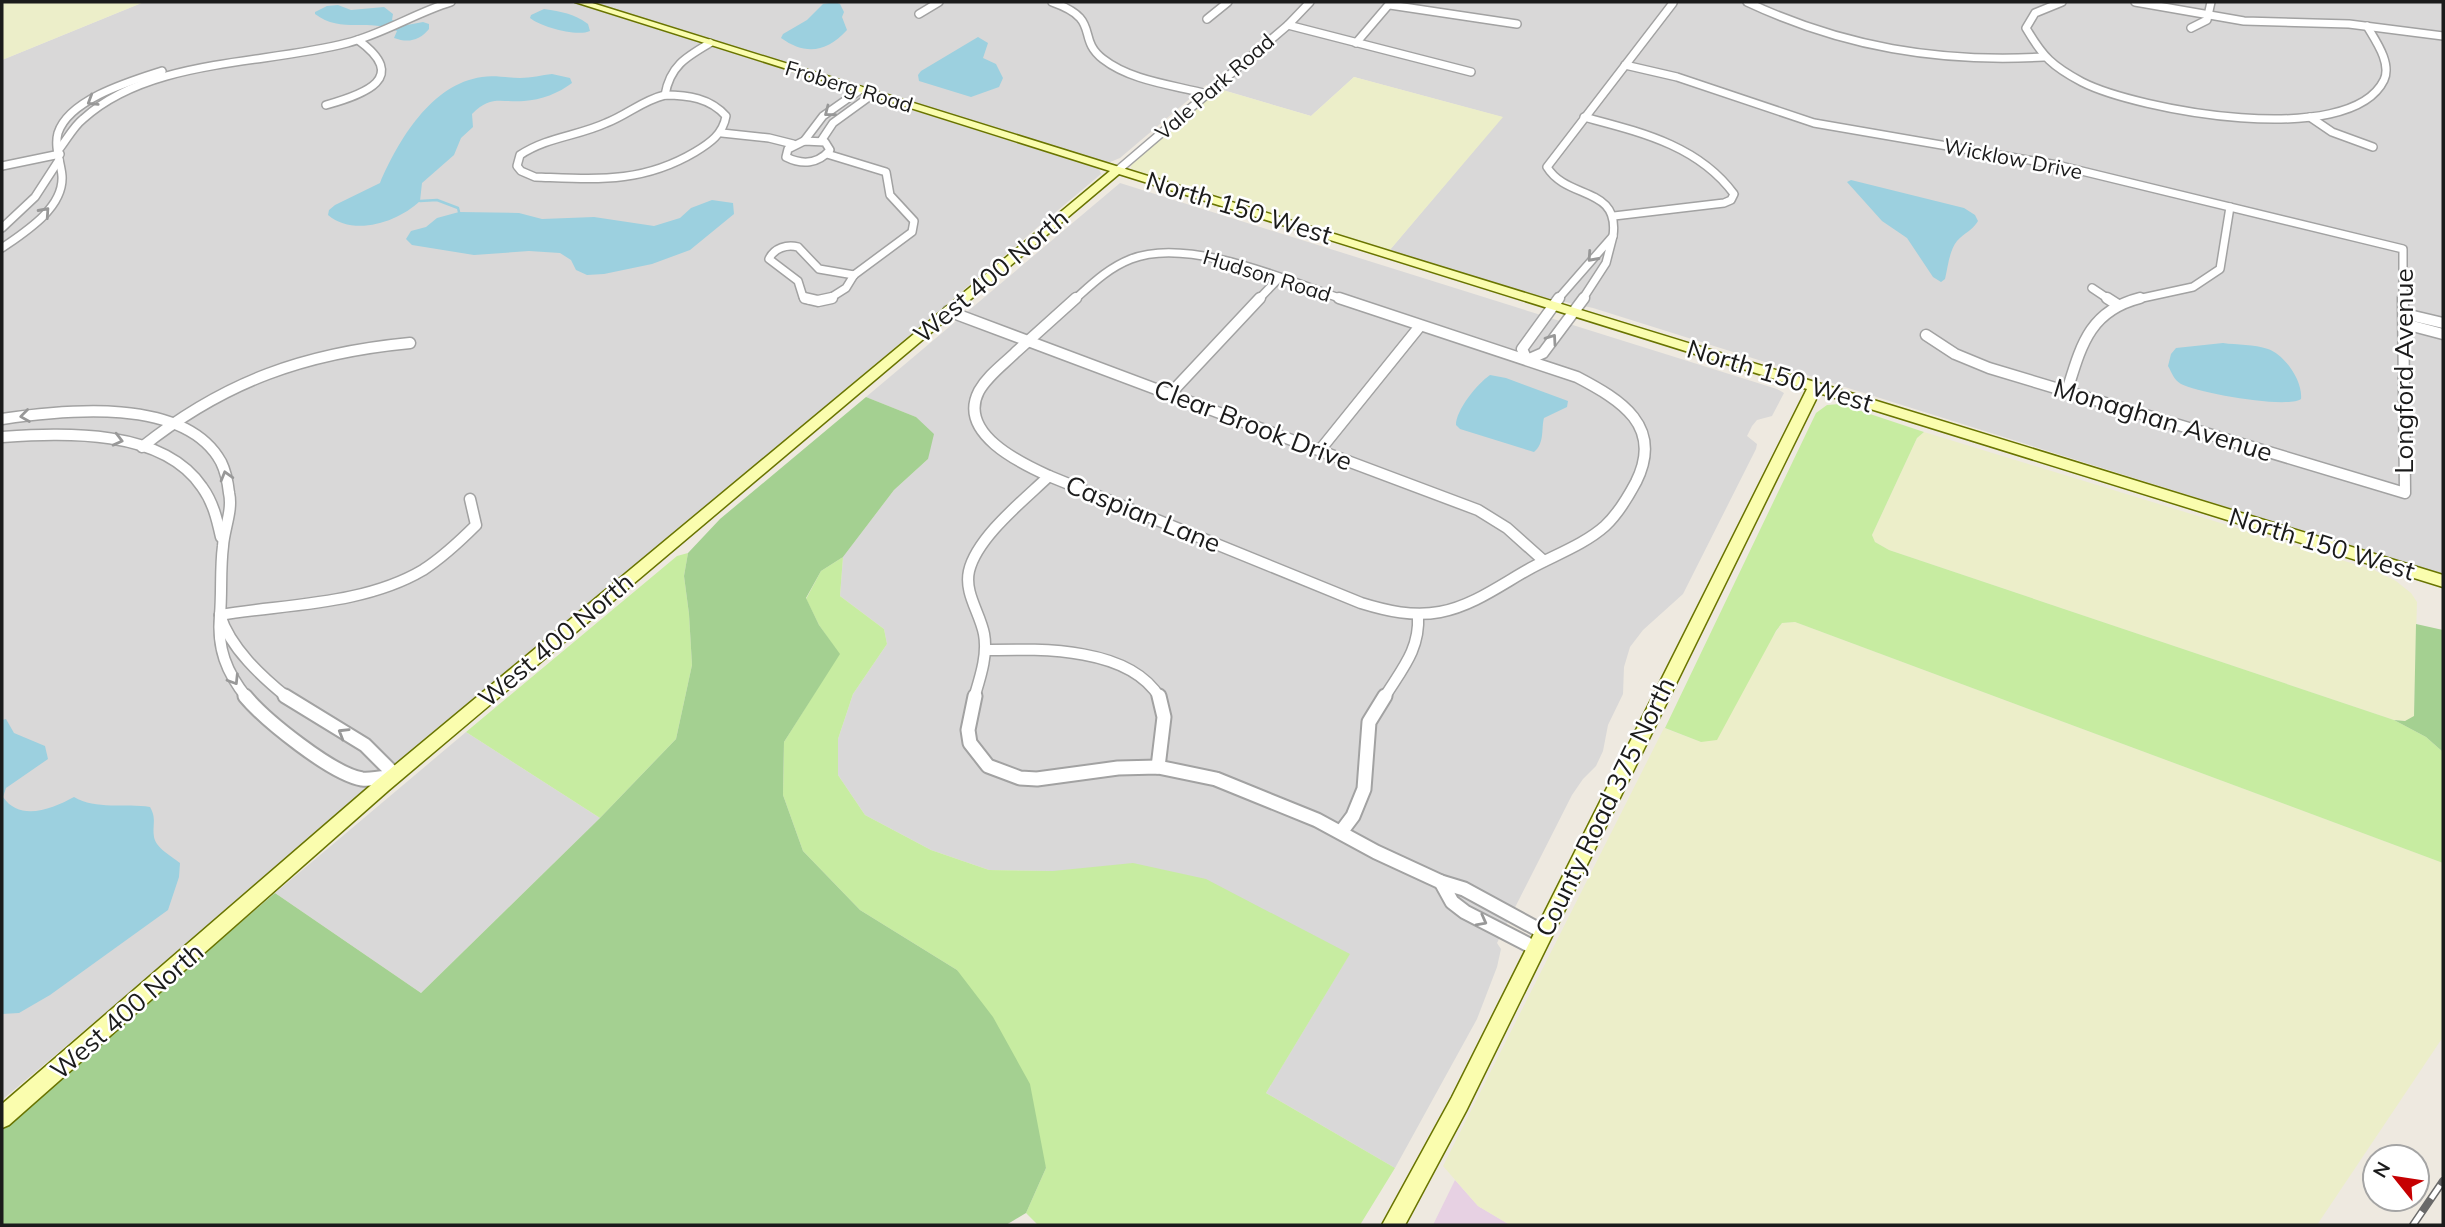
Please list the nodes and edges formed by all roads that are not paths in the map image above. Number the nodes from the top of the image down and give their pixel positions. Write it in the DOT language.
graph roads {
  1 [pos="452,2"];
  2 [pos="580,2"];
  3 [pos="939,2"];
  4 [pos="1052,2"];
  5 [pos="1228,2"];
  6 [pos="1310,2"];
  7 [pos="1673,2"];
  8 [pos="1747,2"];
  9 [pos="2060,2"];
  10 [pos="2135,2"];
  11 [pos="2211,2"];
  12 [pos="1391,3"];
  13 [pos="439,4"];
  14 [pos="919,14"];
  15 [pos="2208,15"];
  16 [pos="1207,19"];
  17 [pos="1517,24"];
  18 [pos="1287,25"];
  19 [pos="2367,26"];
  20 [pos="2191,28"];
  21 [pos="2443,38"];
  22 [pos="358,40"];
  23 [pos="710,43"];
  24 [pos="1356,43"];
  25 [pos="2044,57"];
  26 [pos="1625,65"];
  27 [pos="1471,72"];
  28 [pos="860,90"];
  29 [pos="873,94"];
  30 [pos="1207,94"];
  31 [pos="665,95"];
  32 [pos="327,105"];
  33 [pos="1584,117"];
  34 [pos="2310,117"];
  35 [pos="722,133"];
  36 [pos="804,141"];
  37 [pos="821,141"];
  38 [pos="793,144"];
  39 [pos="2373,147"];
  40 [pos="60,154"];
  41 [pos="828,154"];
  42 [pos="2,166"];
  43 [pos="1118,170"];
  44 [pos="2230,207"];
  45 [pos="1614,216"];
  46 [pos="2,228"];
  47 [pos="1613,236"];
  48 [pos="2,248"];
  49 [pos="2403,249"];
  50 [pos="854,275"];
  51 [pos="1279,278"];
  52 [pos="2092,288"];
  53 [pos="2118,305"];
  54 [pos="1553,306"];
  55 [pos="948,311"];
  56 [pos="1573,312"];
  57 [pos="2405,314"];
  58 [pos="2443,323"];
  59 [pos="2405,324"];
  60 [pos="1420,326"];
  61 [pos="2443,334"];
  62 [pos="1926,335"];
  63 [pos="1029,341"];
  64 [pos="410,342"];
  65 [pos="1527,360"];
  66 [pos="1815,387"];
  67 [pos="2067,391"];
  68 [pos="1170,394"];
  69 [pos="2,419"];
  70 [pos="169,424"];
  71 [pos="2,437"];
  72 [pos="142,447"];
  73 [pos="1320,450"];
  74 [pos="1049,476"];
  75 [pos="2405,493"];
  76 [pos="470,499"];
  77 [pos="223,543"];
  78 [pos="1544,561"];
  79 [pos="2443,581"];
  80 [pos="220,615"];
  81 [pos="1418,616"];
  82 [pos="986,650"];
  83 [pos="1157,767"];
  84 [pos="395,775"];
  85 [pos="1341,832"];
  86 [pos="1539,940"];
  87 [pos="2,1118"];
  88 [pos="1392,1225"];
  1 -- 13 [label="street"];
  2 -- 23 [label="street, Froberg Road"];
  3 -- 14 [label="street"];
  4 -- 30 [label="street"];
  5 -- 16 [label="street"];
  6 -- 18 [label="street, Vale Park Road"];
  7 -- 26 [label="street"];
  8 -- 25 [label="street"];
  9 -- 25 [label="street"];
  10 -- 15 [label="street"];
  11 -- 15 [label="street"];
  12 -- 17 [label="street"];
  12 -- 24 [label="street"];
  13 -- 22 [label="street"];
  15 -- 19 [label="street"];
  15 -- 20 [label="street"];
  18 -- 24 [label="street"];
  18 -- 30 [label="street, Vale Park Road"];
  19 -- 21 [label="street"];
  19 -- 34 [label="street"];
  22 -- 32 [label="street"];
  22 -- 40 [label="street"];
  23 -- 28 [label="street, Froberg Road"];
  23 -- 31 [label="street"];
  24 -- 27 [label="street"];
  25 -- 34 [label="street"];
  26 -- 33 [label="street"];
  26 -- 44 [label="street, Wicklow Drive"];
  28 -- 29 [label="street, Froberg Road"];
  28 -- 36 [label="street, one-way"];
  29 -- 37 [label="street"];
  29 -- 43 [label="street, Froberg Road"];
  30 -- 43 [label="street, Vale Park Road"];
  31 -- 35 [label="street"];
  31 -- 35 [label="street"];
  33 -- 45 [label="street"];
  33 -- 45 [label="street"];
  34 -- 39 [label="street"];
  35 -- 38 [label="street"];
  36 -- 37 [label="street"];
  36 -- 38 [label="street"];
  37 -- 41 [label="street"];
  38 -- 41 [label="street"];
  40 -- 42 [label="street"];
  40 -- 46 [label="street"];
  48 -- 40 [label="street, one-way"];
  41 -- 50 [label="street"];
  43 -- 54 [label="street, North 150 West"];
  43 -- 55 [label="street, West 400 North"];
  44 -- 49 [label="street, Wicklow Drive"];
  44 -- 53 [label="street"];
  45 -- 47 [label="street"];
  47 -- 54 [label="street, one-way"];
  47 -- 56 [label="street"];
  49 -- 57 [label="street, Longford Avenue"];
  50 -- 50 [label="street"];
  51 -- 60 [label="street, Hudson Road"];
  51 -- 63 [label="street, Hudson Road"];
  51 -- 68 [label="street"];
  52 -- 53 [label="street"];
  53 -- 67 [label="street"];
  54 -- 56 [label="street, North 150 West"];
  54 -- 65 [label="street"];
  55 -- 63 [label="street, Clear Brook Drive"];
  55 -- 84 [label="street, West 400 North"];
  65 -- 56 [label="street, one-way"];
  56 -- 66 [label="street, North 150 West"];
  57 -- 58 [label="street"];
  57 -- 59 [label="street, Longford Avenue"];
  59 -- 61 [label="street"];
  59 -- 75 [label="street, Longford Avenue"];
  60 -- 65 [label="street, Hudson Road"];
  60 -- 73 [label="street"];
  62 -- 67 [label="street, Monaghan Avenue"];
  63 -- 68 [label="street, Clear Brook Drive"];
  63 -- 74 [label="street, Caspian Lane"];
  64 -- 70 [label="street"];
  65 -- 78 [label="street, Hudson Road"];
  66 -- 79 [label="street, North 150 West"];
  66 -- 86 [label="street, County Road 375 North"];
  67 -- 75 [label="street, Monaghan Avenue"];
  68 -- 73 [label="street, Clear Brook Drive"];
  70 -- 69 [label="street, one-way"];
  70 -- 72 [label="street"];
  77 -- 70 [label="street, one-way"];
  71 -- 72 [label="street, one-way"];
  72 -- 77 [label="street"];
  73 -- 78 [label="street, Clear Brook Drive"];
  74 -- 81 [label="street, Caspian Lane"];
  74 -- 82 [label="street"];
  76 -- 80 [label="street"];
  77 -- 80 [label="street"];
  78 -- 81 [label="street, Hudson Road"];
  84 -- 80 [label="street, one-way"];
  80 -- 84 [label="street, one-way"];
  81 -- 85 [label="street"];
  82 -- 83 [label="street"];
  82 -- 83 [label="street"];
  83 -- 85 [label="street"];
  84 -- 87 [label="street, West 400 North"];
  85 -- 86 [label="street"];
  86 -- 88 [label="street, County Road 375 North"];
}
